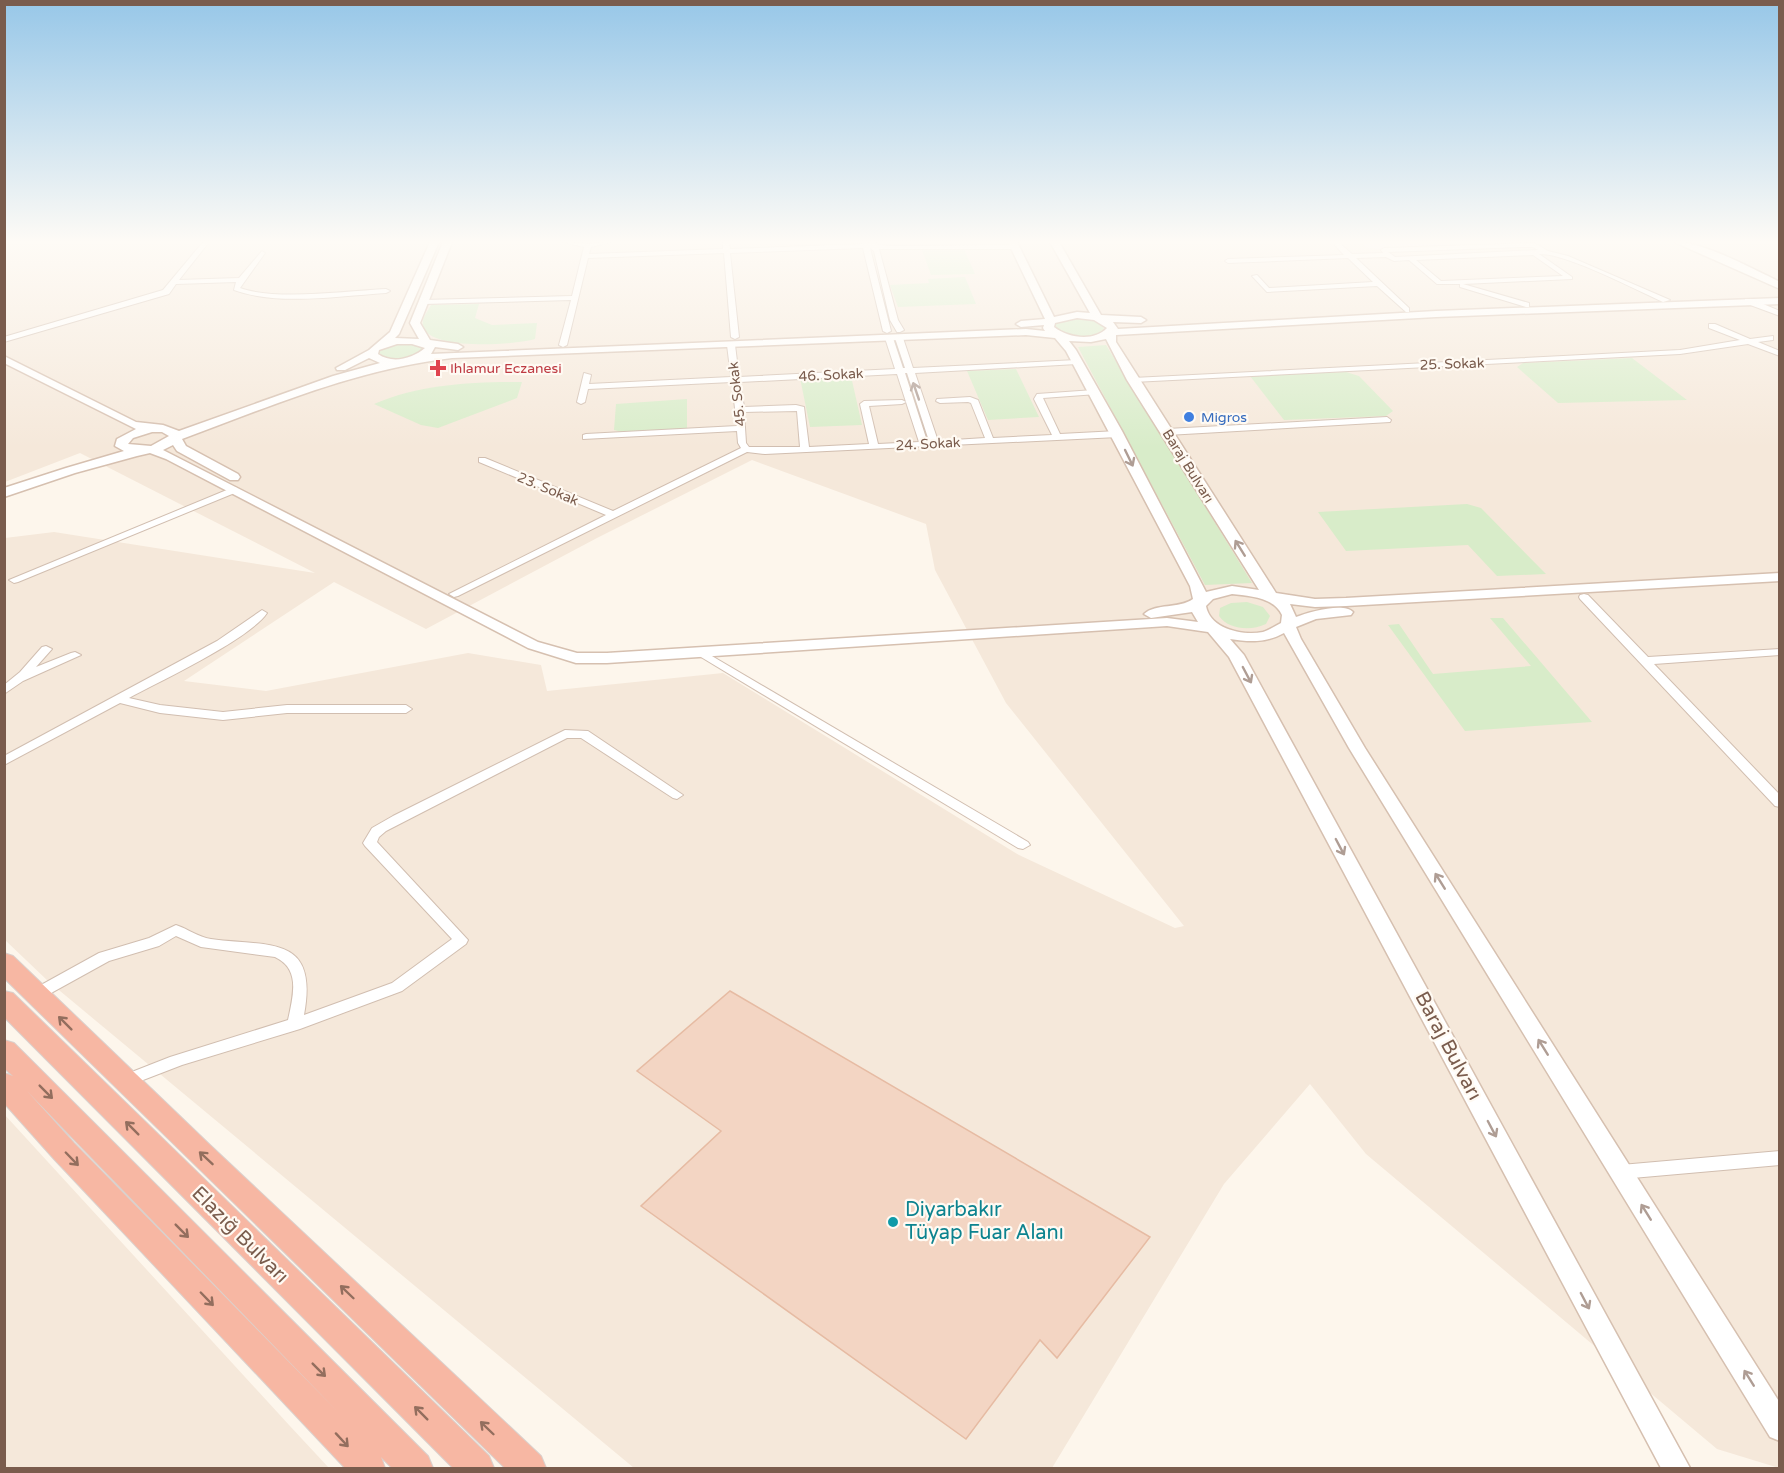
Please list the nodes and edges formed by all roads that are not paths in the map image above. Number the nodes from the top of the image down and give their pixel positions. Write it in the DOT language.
graph roads {
  1 [pos="103,311"];
  2 [pos="404,311"];
  3 [pos="420,311"];
  4 [pos="572,311"];
  5 [pos="731,311"];
  6 [pos="888,311"];
  7 [pos="891,311"];
  8 [pos="1046,311"];
  9 [pos="1094,311"];
  10 [pos="1387,311"];
  11 [pos="1514,311"];
  12 [pos="1098,318"];
  13 [pos="1051,321"];
  14 [pos="1712,326"];
  15 [pos="1111,332"];
  16 [pos="894,334"];
  17 [pos="1058,335"];
  18 [pos="1770,338"];
  19 [pos="4,340"];
  20 [pos="733,341"];
  21 [pos="1752,342"];
  22 [pos="426,344"];
  23 [pos="563,345"];
  24 [pos="374,350"];
  25 [pos="1779,354"];
  26 [pos="4,359"];
  27 [pos="416,359"];
  28 [pos="398,362"];
  29 [pos="1077,362"];
  30 [pos="4,368"];
  31 [pos="899,371"];
  32 [pos="909,371"];
  33 [pos="587,375"];
  34 [pos="736,379"];
  35 [pos="1133,380"];
  36 [pos="585,387"];
  37 [pos="1094,392"];
  38 [pos="940,401"];
  39 [pos="581,402"];
  40 [pos="902,402"];
  41 [pos="740,410"];
  42 [pos="1387,420"];
  43 [pos="152,429"];
  44 [pos="741,429"];
  45 [pos="1167,432"];
  46 [pos="1118,434"];
  47 [pos="175,437"];
  48 [pos="586,437"];
  49 [pos="1057,437"];
  50 [pos="123,439"];
  51 [pos="990,441"];
  52 [pos="929,444"];
  53 [pos="744,446"];
  54 [pos="873,447"];
  55 [pos="150,449"];
  56 [pos="805,450"];
  57 [pos="482,460"];
  58 [pos="4,487"];
  59 [pos="234,490"];
  60 [pos="4,493"];
  61 [pos="614,516"];
  62 [pos="1779,577"];
  63 [pos="14,580"];
  64 [pos="1779,585"];
  65 [pos="454,594"];
  66 [pos="1271,597"];
  67 [pos="1584,597"];
  68 [pos="1201,600"];
  69 [pos="262,613"];
  70 [pos="1288,625"];
  71 [pos="1212,628"];
  72 [pos="46,649"];
  73 [pos="700,652"];
  74 [pos="1779,652"];
  75 [pos="75,655"];
  76 [pos="1645,661"];
  77 [pos="20,678"];
  78 [pos="4,691"];
  79 [pos="119,699"];
  80 [pos="406,709"];
  81 [pos="4,761"];
  82 [pos="677,795"];
  83 [pos="1779,803"];
  84 [pos="1023,845"];
  85 [pos="4,962"];
  86 [pos="37,994"];
  87 [pos="4,1000"];
  88 [pos="295,1025"];
  89 [pos="4,1050"];
  90 [pos="125,1081"];
  91 [pos="4,1084"];
  92 [pos="1779,1158"];
  93 [pos="1621,1172"];
  94 [pos="1779,1428"];
  95 [pos="368,1468"];
  96 [pos="416,1468"];
  97 [pos="477,1468"];
  98 [pos="529,1468"];
  99 [pos="1676,1468"];
  1 -- 19 [label="street"];
  2 -- 24 [label="main road"];
  3 -- 22 [label="main road"];
  4 -- 23 [label="street"];
  5 -- 20 [label="street, 45. Sokak"];
  6 -- 16 [label="street"];
  7 -- 16 [label="street"];
  8 -- 13 [label="main road"];
  9 -- 12 [label="main road"];
  10 -- 12 [label="main road"];
  11 -- 15 [label="main road"];
  12 -- 13 [label="main road"];
  12 -- 15 [label="main road"];
  13 -- 16 [label="main road"];
  13 -- 17 [label="main road"];
  14 -- 21 [label="street"];
  15 -- 17 [label="main road"];
  15 -- 35 [label="main road, Baraj Bulvarı"];
  16 -- 17 [label="main road"];
  16 -- 20 [label="main road"];
  16 -- 31 [label="street"];
  16 -- 32 [label="street"];
  17 -- 29 [label="main road"];
  18 -- 21 [label="street, 25. Sokak"];
  20 -- 23 [label="main road"];
  20 -- 27 [label="main road"];
  20 -- 34 [label="street, 45. Sokak"];
  21 -- 25 [label="street"];
  21 -- 35 [label="street, 25. Sokak"];
  22 -- 23 [label="main road"];
  22 -- 24 [label="main road"];
  22 -- 27 [label="main road"];
  24 -- 28 [label="main road"];
  24 -- 43 [label="main road"];
  26 -- 43 [label="main road"];
  27 -- 28 [label="main road"];
  28 -- 47 [label="main road"];
  29 -- 32 [label="street, 46. Sokak"];
  29 -- 37 [label="main road"];
  30 -- 50 [label="main road"];
  31 -- 32 [label="street, 46. Sokak"];
  31 -- 34 [label="street, 46. Sokak"];
  31 -- 52 [label="street"];
  52 -- 32 [label="street, one-way"];
  33 -- 36 [label="street"];
  34 -- 36 [label="street, 46. Sokak"];
  34 -- 41 [label="street, 45. Sokak"];
  35 -- 45 [label="main road, Baraj Bulvarı"];
  36 -- 39 [label="street"];
  37 -- 46 [label="main road"];
  37 -- 49 [label="street"];
  38 -- 51 [label="street"];
  40 -- 54 [label="street"];
  41 -- 44 [label="street, 45. Sokak"];
  41 -- 56 [label="street"];
  42 -- 45 [label="street"];
  43 -- 47 [label="main road"];
  43 -- 50 [label="main road"];
  44 -- 48 [label="street"];
  44 -- 53 [label="street, 45. Sokak"];
  66 -- 45 [label="main road, Baraj Bulvarı, one-way"];
  46 -- 49 [label="street, 24. Sokak"];
  46 -- 68 [label="main road, one-way"];
  47 -- 55 [label="main road"];
  47 -- 65 [label="main road"];
  49 -- 51 [label="street, 24. Sokak"];
  50 -- 55 [label="main road"];
  50 -- 58 [label="main road"];
  51 -- 52 [label="street, 24. Sokak"];
  52 -- 54 [label="street, 24. Sokak"];
  53 -- 56 [label="street, 24. Sokak"];
  53 -- 61 [label="street"];
  54 -- 56 [label="street, 24. Sokak"];
  55 -- 59 [label="main road"];
  55 -- 60 [label="main road"];
  57 -- 61 [label="street, 23. Sokak"];
  59 -- 63 [label="street"];
  59 -- 73 [label="main road"];
  61 -- 65 [label="street"];
  62 -- 66 [label="main road"];
  64 -- 67 [label="main road"];
  65 -- 68 [label="main road"];
  66 -- 68 [label="main road"];
  66 -- 70 [label="main road, Baraj Bulvarı"];
  67 -- 70 [label="main road"];
  67 -- 76 [label="street"];
  68 -- 71 [label="main road, Baraj Bulvarı"];
  69 -- 79 [label="street"];
  70 -- 71 [label="main road"];
  93 -- 70 [label="main road, one-way"];
  71 -- 73 [label="main road"];
  71 -- 99 [label="main road, Baraj Bulvarı, one-way"];
  72 -- 77 [label="street"];
  73 -- 84 [label="street"];
  74 -- 76 [label="street"];
  75 -- 77 [label="street"];
  76 -- 83 [label="street"];
  77 -- 78 [label="street"];
  79 -- 80 [label="street"];
  79 -- 81 [label="street"];
  82 -- 88 [label="street"];
  85 -- 86 [label="highway"];
  86 -- 88 [label="street"];
  90 -- 86 [label="highway, one-way"];
  97 -- 87 [label="highway, Elazığ Bulvarı, one-way"];
  88 -- 90 [label="street"];
  89 -- 96 [label="highway, one-way"];
  98 -- 90 [label="highway, one-way"];
  91 -- 95 [label="highway, one-way"];
  92 -- 93 [label="street"];
  94 -- 93 [label="main road, one-way"];
}
